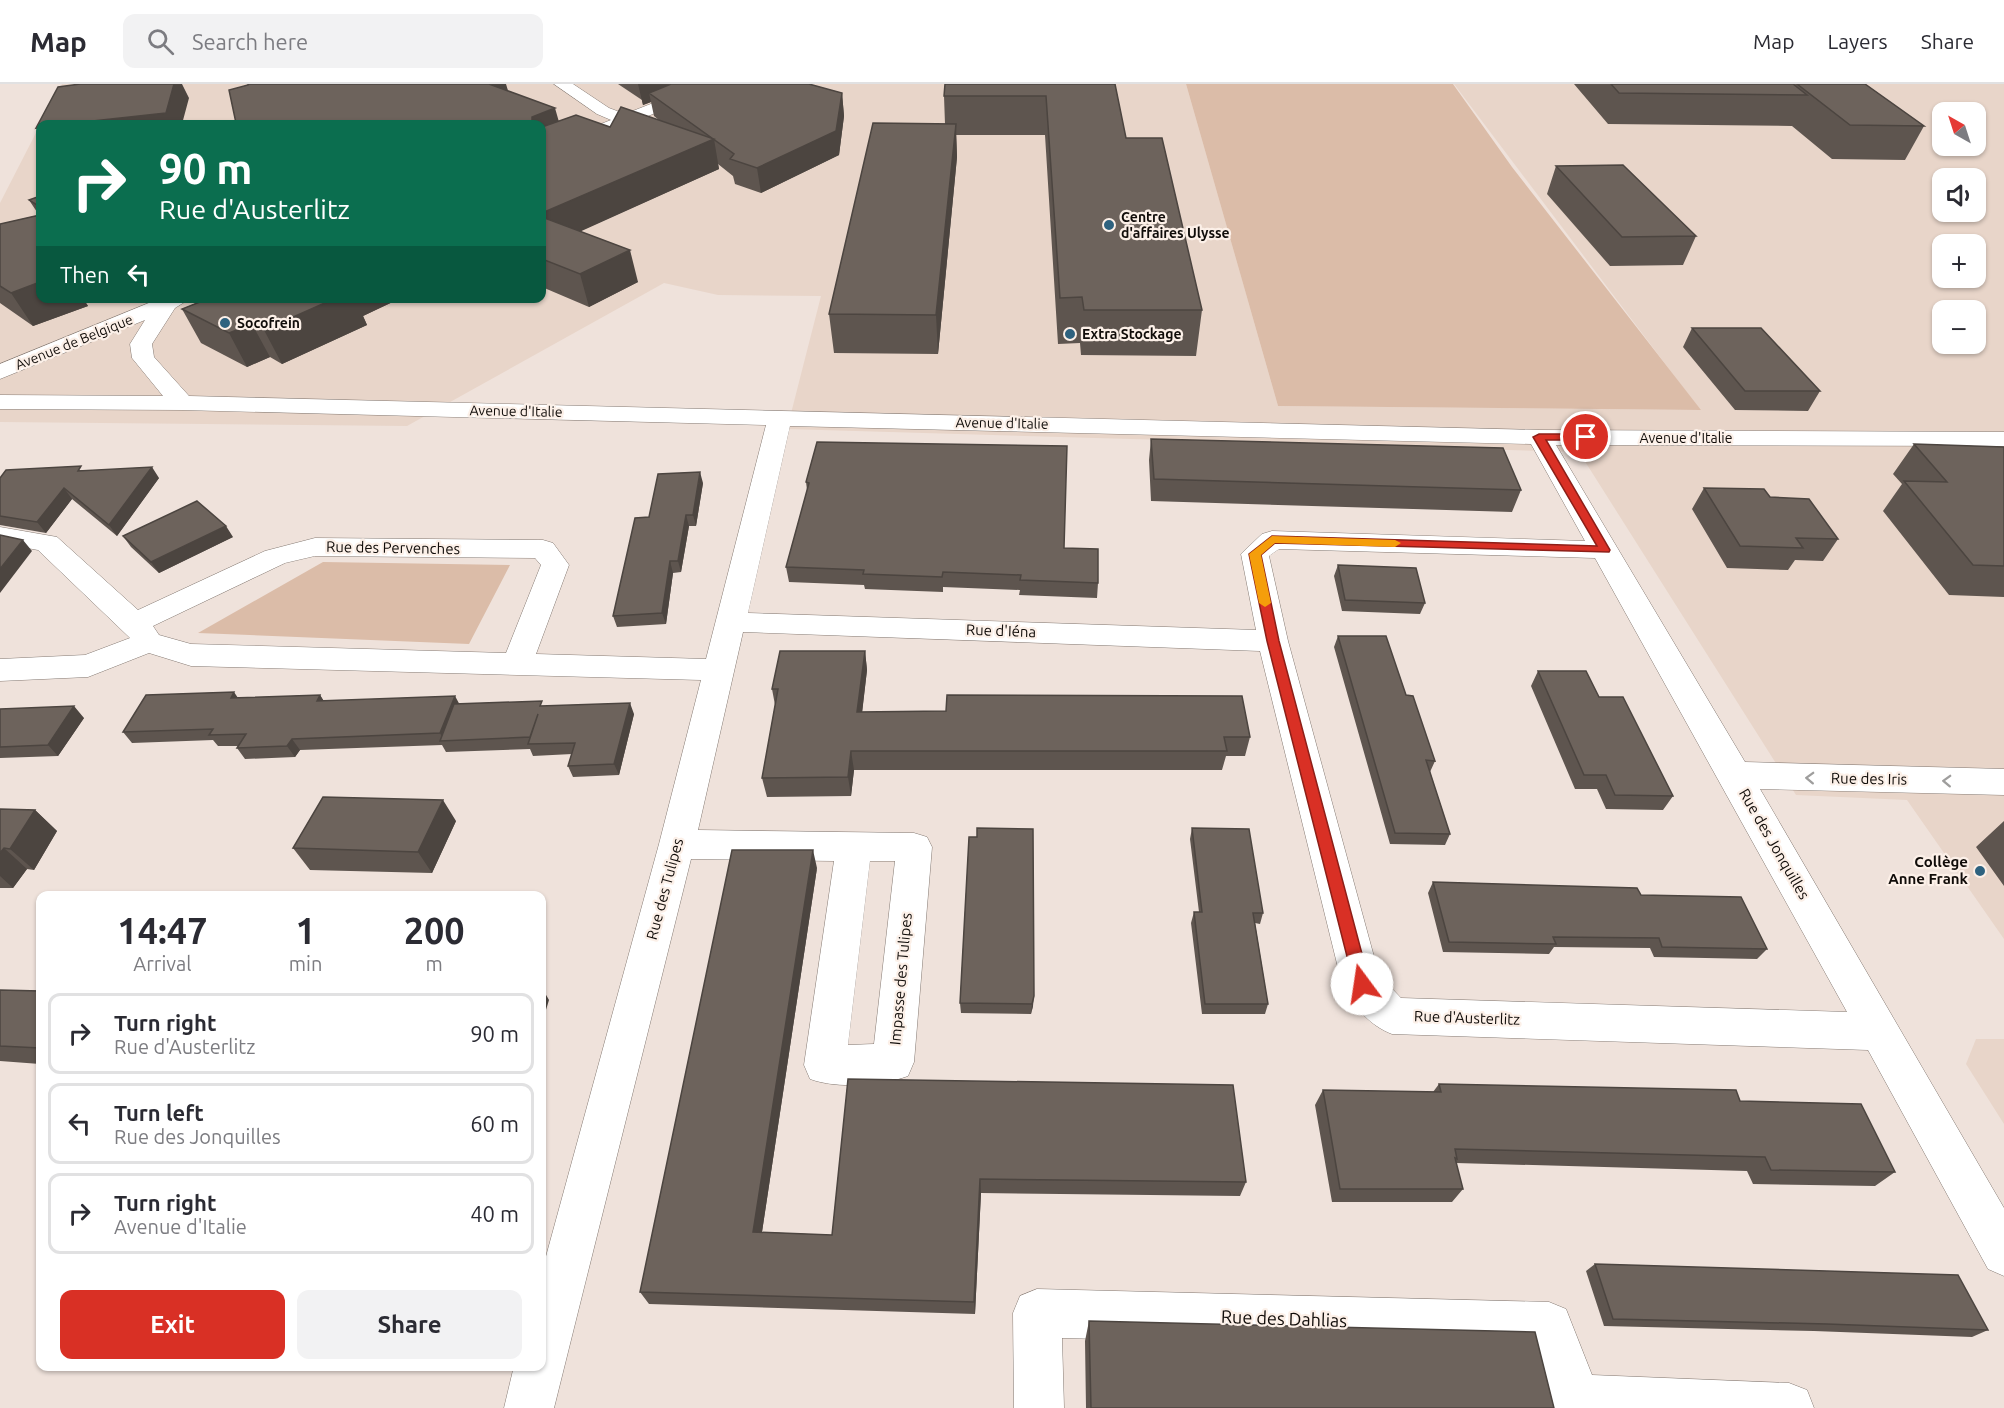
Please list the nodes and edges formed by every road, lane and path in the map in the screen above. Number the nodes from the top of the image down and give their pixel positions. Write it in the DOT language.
graph roads {
  1 [pos="562,84"];
  2 [pos="716,84"];
  3 [pos="625,120"];
  4 [pos="546,151"];
  5 [pos="171,303"];
  6 [pos="172,303"];
  7 [pos="0,372"];
  8 [pos="0,402"];
  9 [pos="182,403"];
  10 [pos="780,418"];
  11 [pos="1539,437"];
  12 [pos="2004,439"];
  13 [pos="0,535"];
  14 [pos="1605,550"];
  15 [pos="730,622"];
  16 [pos="141,632"];
  17 [pos="1273,641"];
  18 [pos="517,663"];
  19 [pos="0,670"];
  20 [pos="717,670"];
  21 [pos="1735,776"];
  22 [pos="2004,782"];
  23 [pos="677,844"];
  24 [pos="854,847"];
  25 [pos="1881,1032"];
  26 [pos="2004,1253"];
  27 [pos="546,1344"];
  28 [pos="539,1371"];
  29 [pos="1576,1404"];
  30 [pos="529,1408"];
  31 [pos="1039,1408"];
  32 [pos="1789,1408"];
  1 -- 3 [label="street"];
  2 -- 3 [label="street"];
  3 -- 4 [label="street"];
  5 -- 7 [label="street, Avenue de Belgique"];
  6 -- 9 [label="street"];
  8 -- 9 [label="street, Avenue d'Italie"];
  9 -- 10 [label="street, Avenue d'Italie"];
  10 -- 11 [label="street, Avenue d'Italie"];
  10 -- 15 [label="street, Rue des Tulipes"];
  11 -- 12 [label="street, Avenue d'Italie"];
  11 -- 14 [label="street, Rue des Jonquilles"];
  13 -- 16 [label="street"];
  14 -- 17 [label="street, Rue d'Austerlitz"];
  14 -- 21 [label="street, Rue des Jonquilles"];
  15 -- 17 [label="street, Rue d'Iéna"];
  15 -- 20 [label="street, Rue des Tulipes"];
  16 -- 18 [label="street"];
  16 -- 18 [label="street, Rue des Pervenches"];
  16 -- 19 [label="street, Rue des Pervenches"];
  17 -- 25 [label="street, Rue d'Austerlitz"];
  18 -- 20 [label="street"];
  20 -- 23 [label="street, Rue des Tulipes"];
  22 -- 21 [label="street, Rue des Iris, one-way"];
  21 -- 25 [label="street, Rue des Jonquilles"];
  23 -- 24 [label="street, Impasse des Tulipes"];
  23 -- 27 [label="street, Rue des Tulipes"];
  24 -- 24 [label="street, Impasse des Tulipes"];
  25 -- 26 [label="street, Rue des Jonquilles"];
  28 -- 30 [label="street"];
  29 -- 31 [label="street, Rue des Dahlias"];
  29 -- 32 [label="street, Rue des Dahlias"];
}
